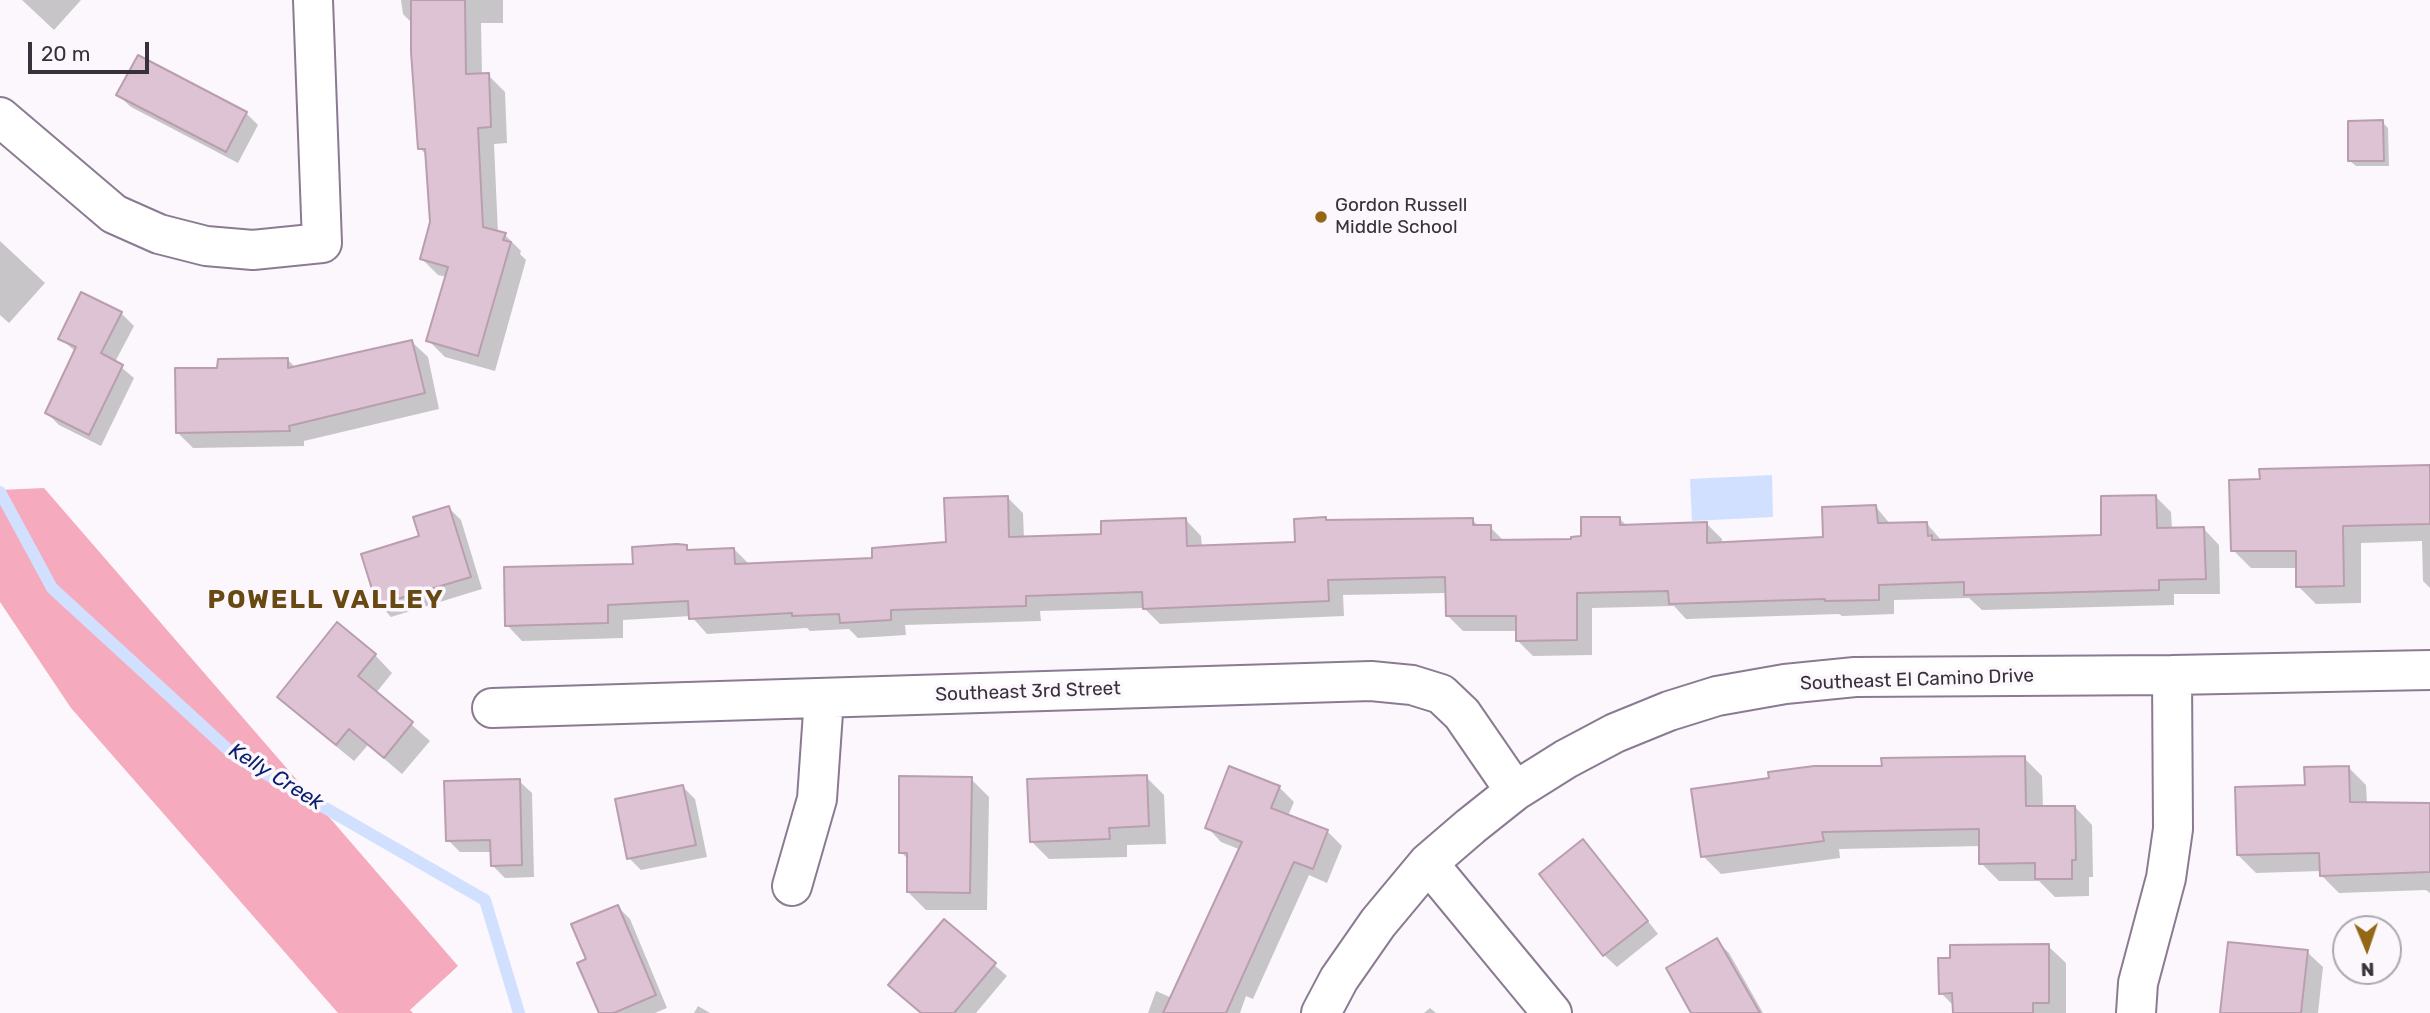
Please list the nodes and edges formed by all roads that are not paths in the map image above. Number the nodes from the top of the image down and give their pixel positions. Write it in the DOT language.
graph roads {
  1 [pos="313,0"];
  2 [pos="0,117"];
  3 [pos="2430,670"];
  4 [pos="2172,675"];
  5 [pos="824,698"];
  6 [pos="492,708"];
  7 [pos="1515,791"];
  8 [pos="1428,863"];
  9 [pos="792,886"];
  10 [pos="1321,1013"];
  11 [pos="1552,1013"];
  12 [pos="2136,1013"];
  1 -- 2 [label="street"];
  3 -- 4 [label="street, Southeast El Camino Drive"];
  4 -- 7 [label="street, Southeast El Camino Drive"];
  4 -- 12 [label="street"];
  5 -- 6 [label="street, Southeast 3rd Street"];
  5 -- 7 [label="street, Southeast 3rd Street"];
  5 -- 9 [label="street"];
  7 -- 8 [label="street, Southeast El Camino Drive"];
  8 -- 10 [label="street, Southeast El Camino Drive"];
  8 -- 11 [label="street"];
}
